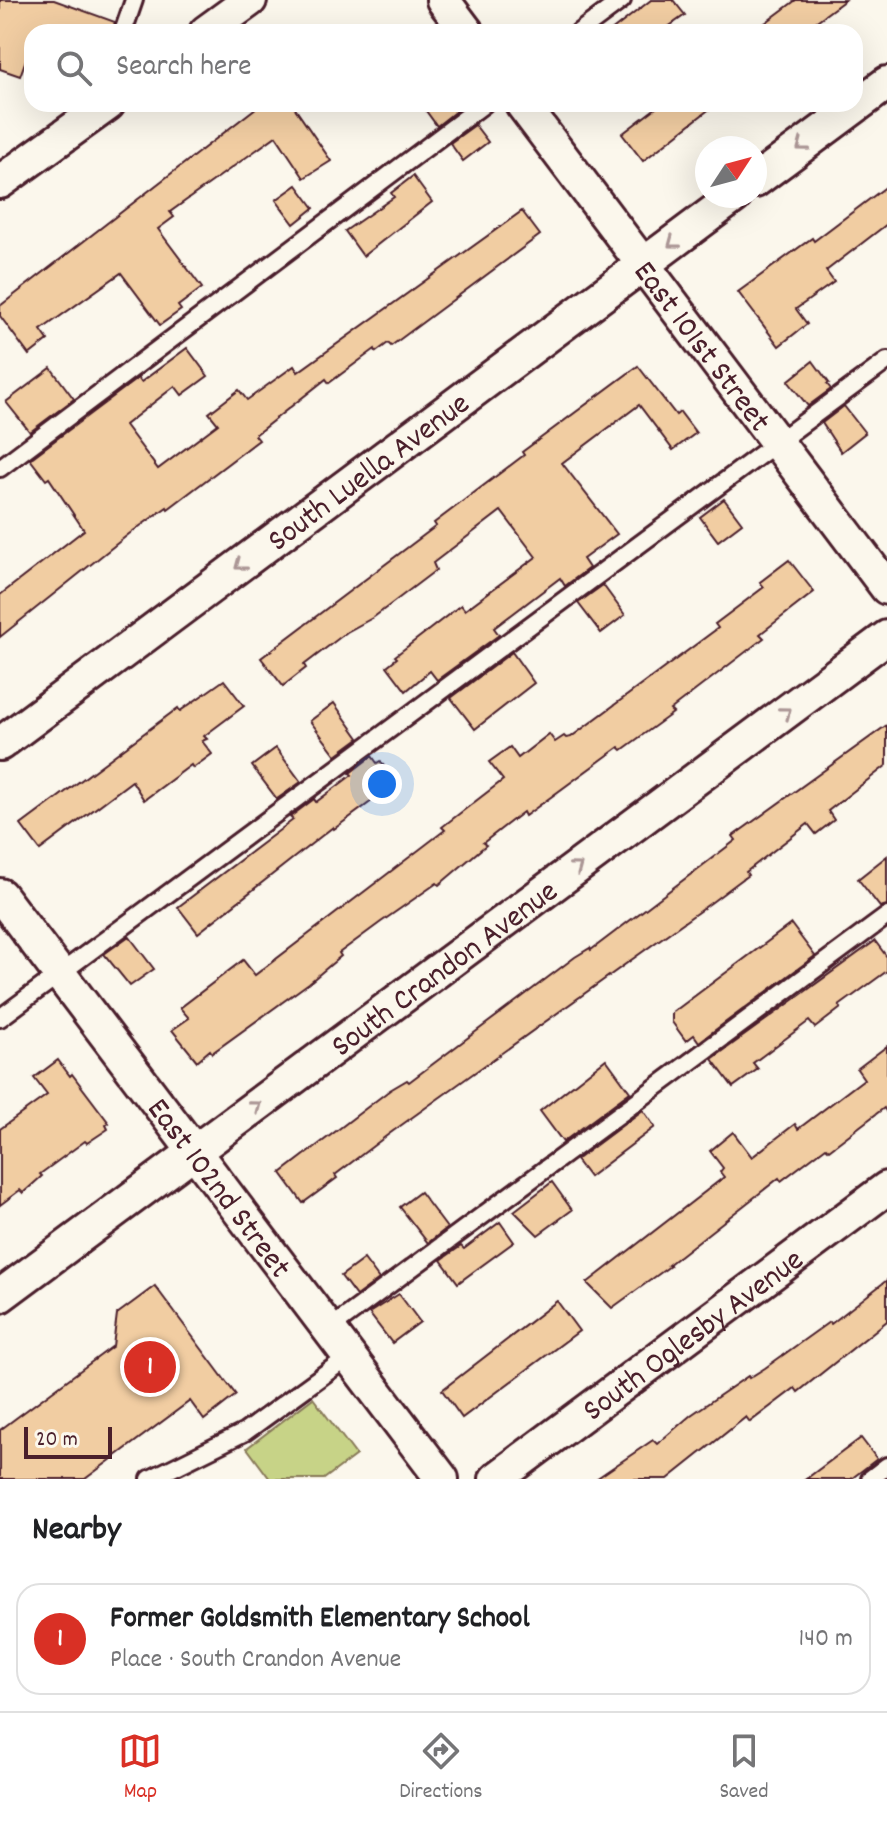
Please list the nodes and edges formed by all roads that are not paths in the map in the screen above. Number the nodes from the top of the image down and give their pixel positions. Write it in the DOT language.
graph roads {
  1 [pos="134,0"];
  2 [pos="250,0"];
  3 [pos="443,0"];
  4 [pos="622,0"];
  5 [pos="126,24"];
  6 [pos="217,24"];
  7 [pos="461,24"];
  8 [pos="590,24"];
  9 [pos="887,83"];
  10 [pos="863,101"];
  11 [pos="97,112"];
  12 [pos="473,112"];
  13 [pos="528,112"];
  14 [pos="848,112"];
  15 [pos="767,172"];
  16 [pos="0,182"];
  17 [pos="719,208"];
  18 [pos="643,265"];
  19 [pos="887,361"];
  20 [pos="778,442"];
  21 [pos="0,468"];
  22 [pos="887,588"];
  23 [pos="887,637"];
  24 [pos="0,744"];
  25 [pos="0,895"];
  26 [pos="887,916"];
  27 [pos="59,974"];
  28 [pos="0,1018"];
  29 [pos="194,1152"];
  30 [pos="887,1188"];
  31 [pos="0,1296"];
  32 [pos="328,1330"];
  33 [pos="348,1357"];
  34 [pos="887,1466"];
  35 [pos="150,1479"];
  36 [pos="442,1479"];
  37 [pos="496,1479"];
  38 [pos="870,1479"];
  1 -- 5 [label="lane"];
  2 -- 6 [label="street"];
  3 -- 7 [label="street"];
  4 -- 8 [label="lane"];
  9 -- 10 [label="street, one-way"];
  11 -- 16 [label="street"];
  12 -- 21 [label="lane"];
  13 -- 18 [label="street, East 101st Street"];
  14 -- 15 [label="street, one-way"];
  17 -- 18 [label="street, South Luella Avenue, one-way"];
  18 -- 20 [label="street, East 101st Street"];
  18 -- 24 [label="street, South Luella Avenue, one-way"];
  19 -- 20 [label="lane"];
  20 -- 22 [label="street, East 101st Street"];
  20 -- 27 [label="lane"];
  29 -- 23 [label="street, South Crandon Avenue, one-way"];
  25 -- 27 [label="street, East 102nd Street"];
  26 -- 32 [label="lane"];
  27 -- 28 [label="lane"];
  27 -- 29 [label="street, East 102nd Street"];
  29 -- 31 [label="street, South Crandon Avenue"];
  29 -- 32 [label="street, East 102nd Street"];
  30 -- 37 [label="street, South Oglesby Avenue"];
  32 -- 33 [label="street, East 102nd Street"];
  33 -- 35 [label="lane"];
  33 -- 36 [label="street, East 102nd Street"];
  34 -- 38 [label="lane"];
}
